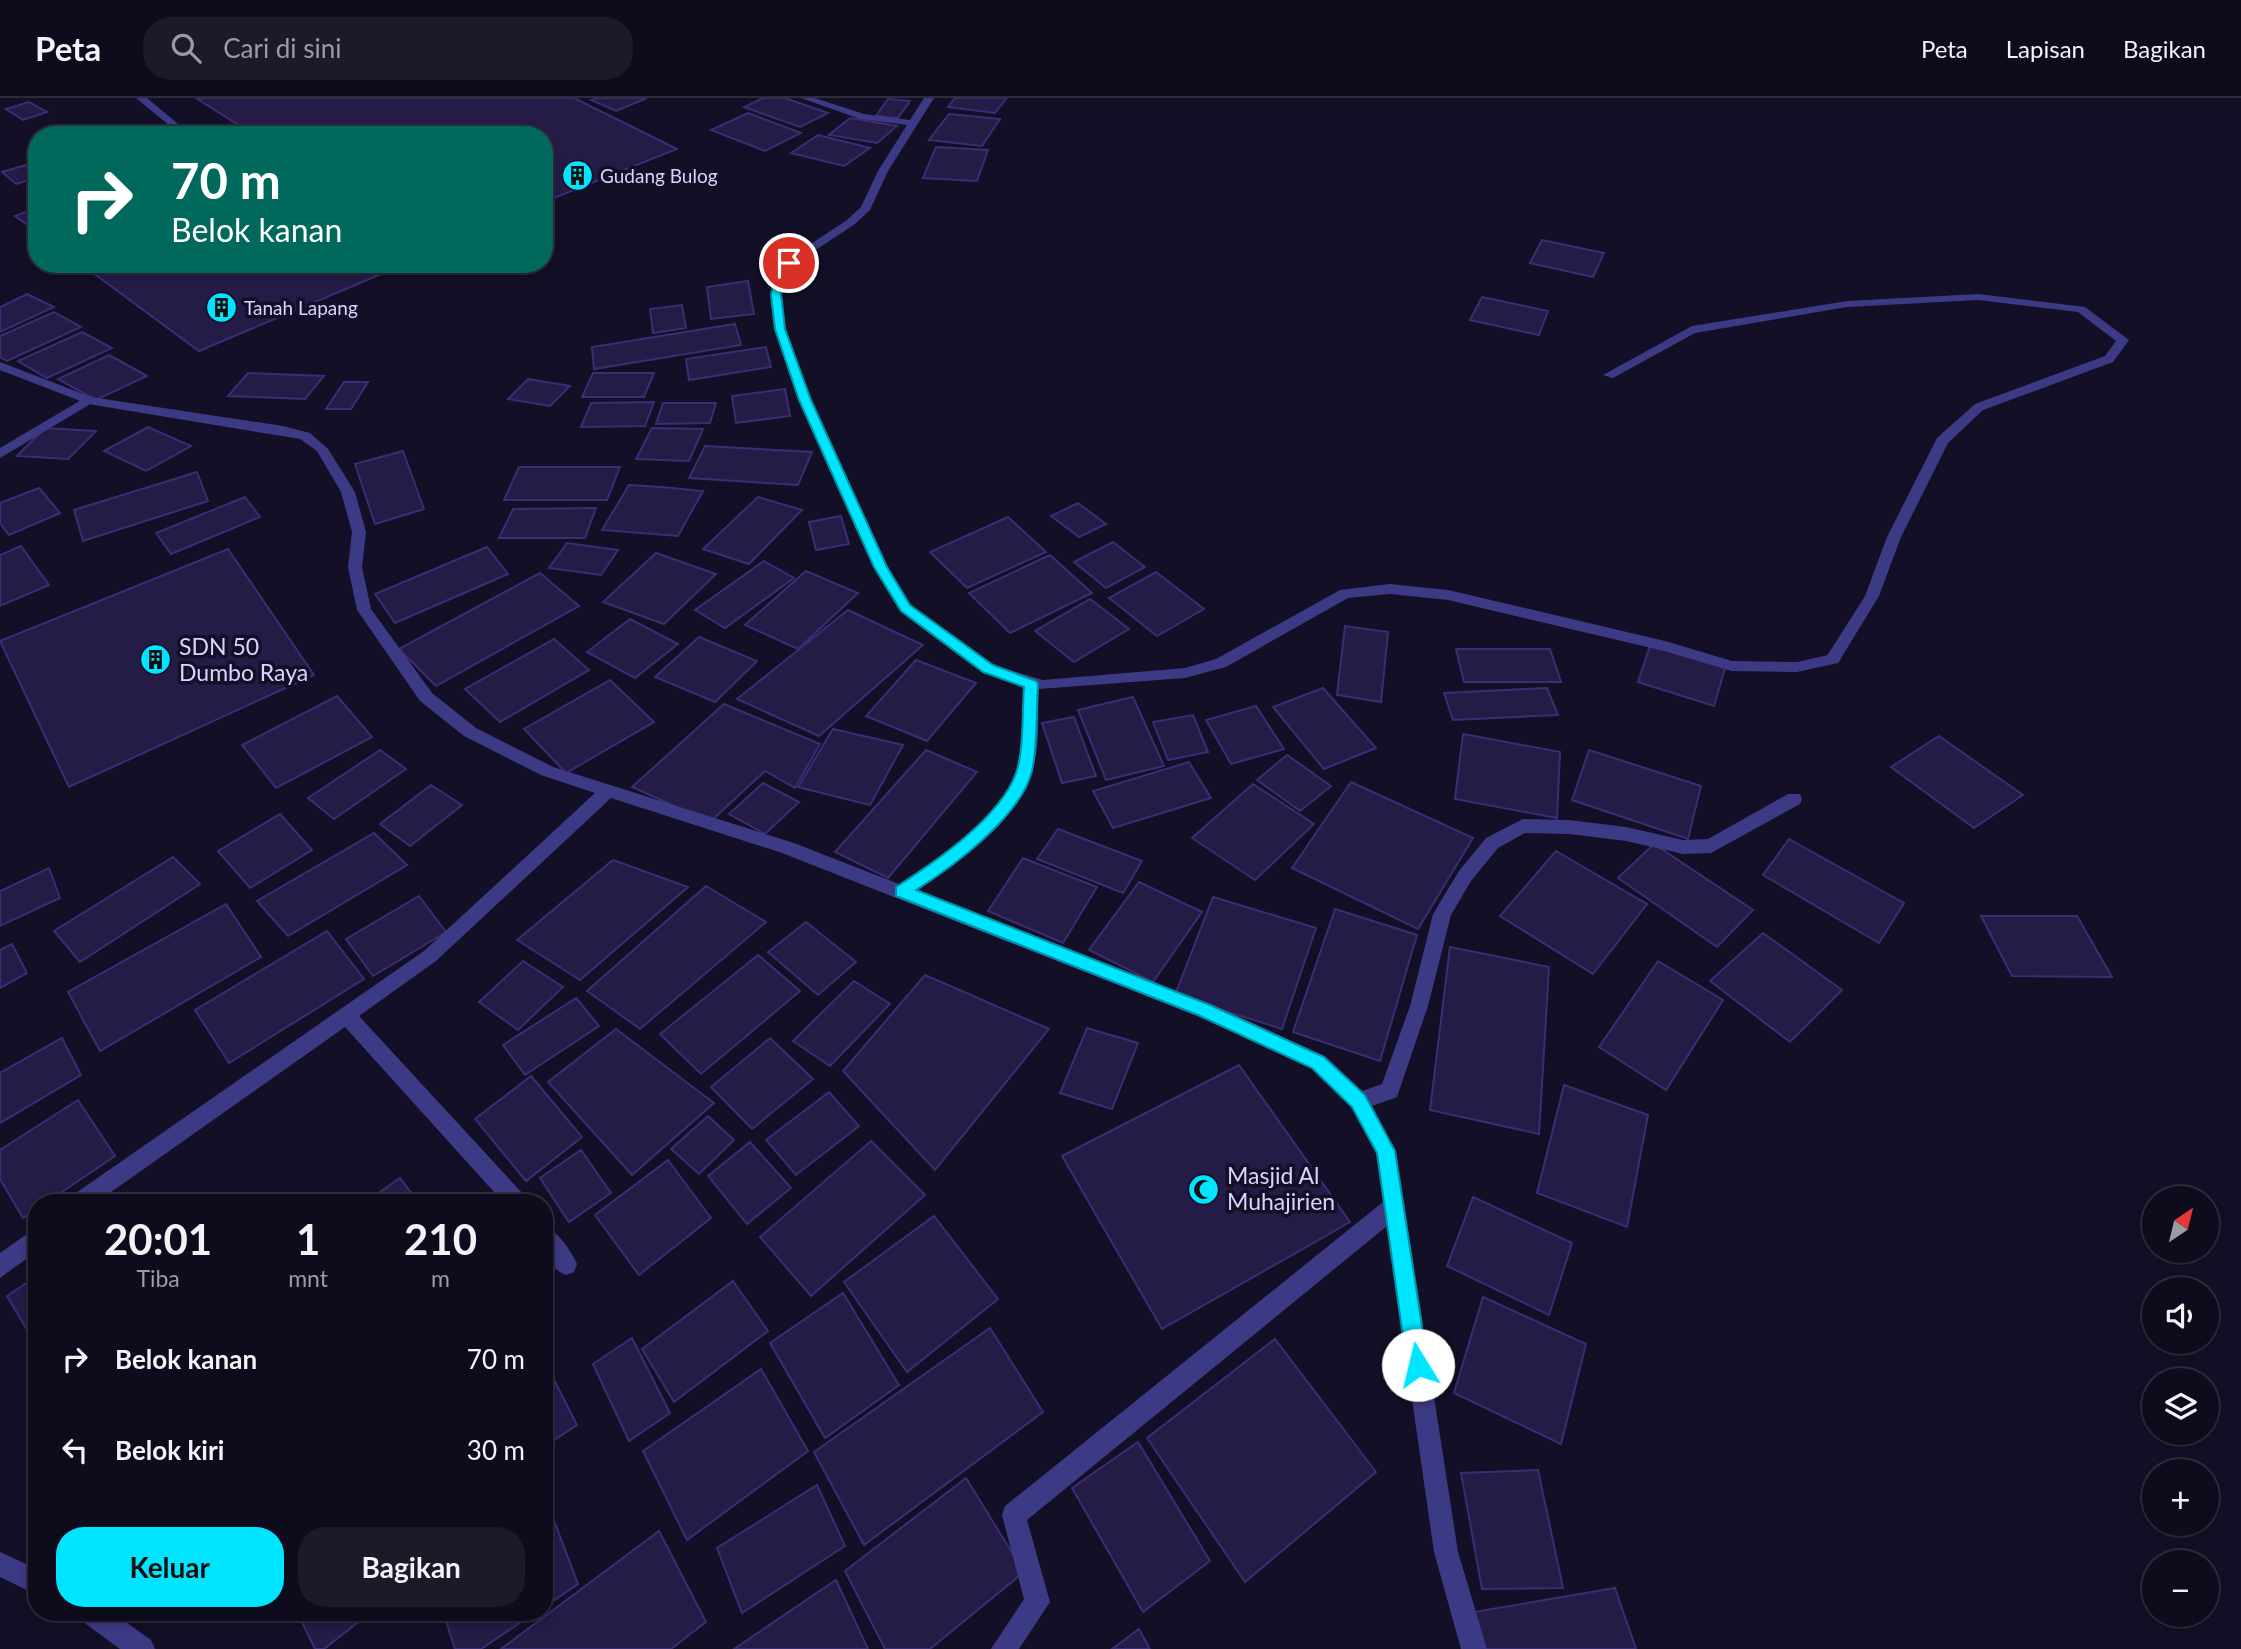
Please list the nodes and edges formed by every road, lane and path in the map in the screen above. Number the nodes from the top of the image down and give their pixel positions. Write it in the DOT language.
graph roads {
  1 [pos="141,98"];
  2 [pos="806,98"];
  3 [pos="929,98"];
  4 [pos="913,123"];
  5 [pos="176,126"];
  6 [pos="0,366"];
  7 [pos="1609,375"];
  8 [pos="88,400"];
  9 [pos="0,454"];
  10 [pos="1031,684"];
  11 [pos="607,791"];
  12 [pos="1794,799"];
  13 [pos="902,891"];
  14 [pos="345,1014"];
  15 [pos="1359,1101"];
  16 [pos="91,1194"];
  17 [pos="510,1194"];
  18 [pos="1396,1205"];
  19 [pos="28,1244"];
  20 [pos="553,1247"];
  21 [pos="566,1264"];
  22 [pos="0,1267"];
  23 [pos="0,1564"];
  24 [pos="28,1578"];
  25 [pos="103,1621"];
  26 [pos="142,1649"];
  27 [pos="1004,1649"];
  28 [pos="1475,1649"];
  1 -- 5 [label="street"];
  2 -- 4 [label="street"];
  3 -- 4 [label="street"];
  4 -- 10 [label="street"];
  6 -- 8 [label="street"];
  7 -- 10 [label="street"];
  8 -- 9 [label="street"];
  8 -- 11 [label="street"];
  10 -- 13 [label="street"];
  11 -- 13 [label="street"];
  11 -- 14 [label="street"];
  12 -- 15 [label="street"];
  13 -- 15 [label="street"];
  14 -- 16 [label="street"];
  14 -- 17 [label="street"];
  15 -- 18 [label="street"];
  18 -- 27 [label="street"];
  18 -- 28 [label="street"];
  19 -- 22 [label="street"];
  20 -- 21 [label="street"];
  23 -- 24 [label="street"];
  25 -- 26 [label="street"];
}
